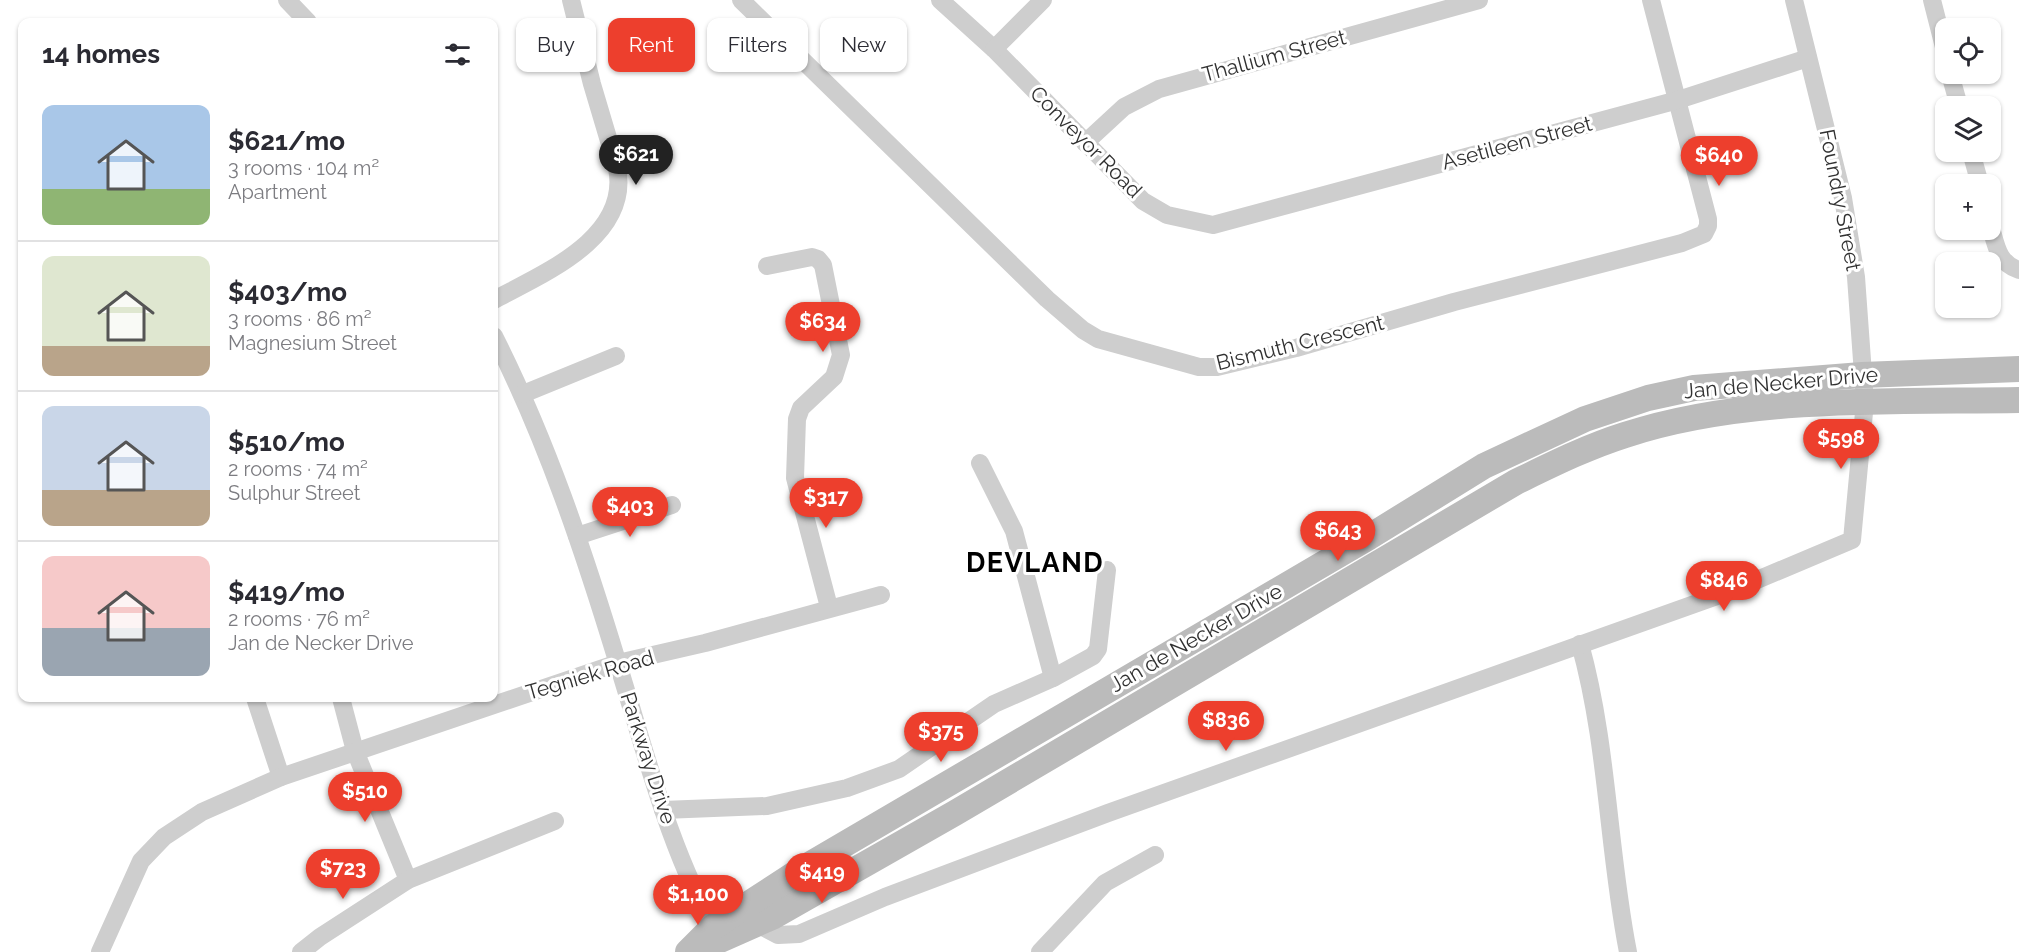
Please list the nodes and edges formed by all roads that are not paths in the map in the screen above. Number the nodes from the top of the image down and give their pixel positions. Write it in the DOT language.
graph roads {
  1 [pos="287,0"];
  2 [pos="571,0"];
  3 [pos="741,0"];
  4 [pos="940,0"];
  5 [pos="1043,0"];
  6 [pos="1479,0"];
  7 [pos="1651,0"];
  8 [pos="1794,0"];
  9 [pos="1932,0"];
  10 [pos="304,18"];
  11 [pos="1937,18"];
  12 [pos="994,49"];
  13 [pos="1808,58"];
  14 [pos="1678,100"];
  15 [pos="1085,142"];
  16 [pos="1223,223"];
  17 [pos="1995,240"];
  18 [pos="767,266"];
  19 [pos="2019,270"];
  20 [pos="498,298"];
  21 [pos="498,344"];
  22 [pos="616,356"];
  23 [pos="2019,369"];
  24 [pos="1862,375"];
  25 [pos="523,394"];
  26 [pos="2019,400"];
  27 [pos="1865,402"];
  28 [pos="981,463"];
  29 [pos="672,506"];
  30 [pos="577,536"];
  31 [pos="1107,570"];
  32 [pos="881,595"];
  33 [pos="829,608"];
  34 [pos="1580,644"];
  35 [pos="618,663"];
  36 [pos="1053,678"];
  37 [pos="256,702"];
  38 [pos="343,702"];
  39 [pos="355,752"];
  40 [pos="281,777"];
  41 [pos="663,810"];
  42 [pos="555,821"];
  43 [pos="1155,855"];
  44 [pos="408,880"];
  45 [pos="757,924"];
  46 [pos="717,934"];
  47 [pos="100,952"];
  48 [pos="301,952"];
  49 [pos="688,952"];
  50 [pos="1040,952"];
  51 [pos="1628,952"];
  1 -- 10 [label="street"];
  2 -- 20 [label="street"];
  3 -- 14 [label="street, Bismuth Crescent"];
  4 -- 12 [label="street, Conveyor Road"];
  5 -- 12 [label="street"];
  6 -- 15 [label="street, Thallium Street"];
  7 -- 14 [label="street"];
  8 -- 13 [label="street, Foundry Street"];
  9 -- 11 [label="street"];
  12 -- 15 [label="street, Conveyor Road"];
  13 -- 14 [label="street, Asetileen Street"];
  13 -- 24 [label="street, Foundry Street"];
  14 -- 16 [label="street, Asetileen Street"];
  15 -- 16 [label="street, Conveyor Road"];
  17 -- 19 [label="street"];
  18 -- 33 [label="street"];
  21 -- 25 [label="street, Parkway Drive"];
  22 -- 25 [label="street"];
  23 -- 24 [label="main road, Jan de Necker Drive"];
  24 -- 27 [label="street, Foundry Street"];
  24 -- 46 [label="main road, Jan de Necker Drive"];
  25 -- 30 [label="street, Parkway Drive"];
  26 -- 27 [label="main road, Jan de Necker Drive"];
  27 -- 34 [label="street, Foundry Street"];
  27 -- 45 [label="main road, Jan de Necker Drive"];
  28 -- 36 [label="street"];
  29 -- 30 [label="street"];
  30 -- 35 [label="street, Parkway Drive"];
  31 -- 36 [label="street"];
  32 -- 33 [label="street, Tegniek Road"];
  33 -- 35 [label="street, Tegniek Road"];
  34 -- 45 [label="street"];
  34 -- 51 [label="street"];
  35 -- 39 [label="street, Tegniek Road"];
  35 -- 41 [label="street, Parkway Drive"];
  36 -- 41 [label="street"];
  37 -- 40 [label="street"];
  38 -- 39 [label="street"];
  39 -- 40 [label="street, Tegniek Road"];
  39 -- 44 [label="street"];
  40 -- 47 [label="street, Tegniek Road"];
  41 -- 46 [label="street, Parkway Drive"];
  42 -- 44 [label="street"];
  43 -- 50 [label="street"];
  44 -- 48 [label="street"];
  45 -- 46 [label="main road, Jan de Necker Drive"];
  46 -- 49 [label="main road, Jan de Necker Drive"];
}
